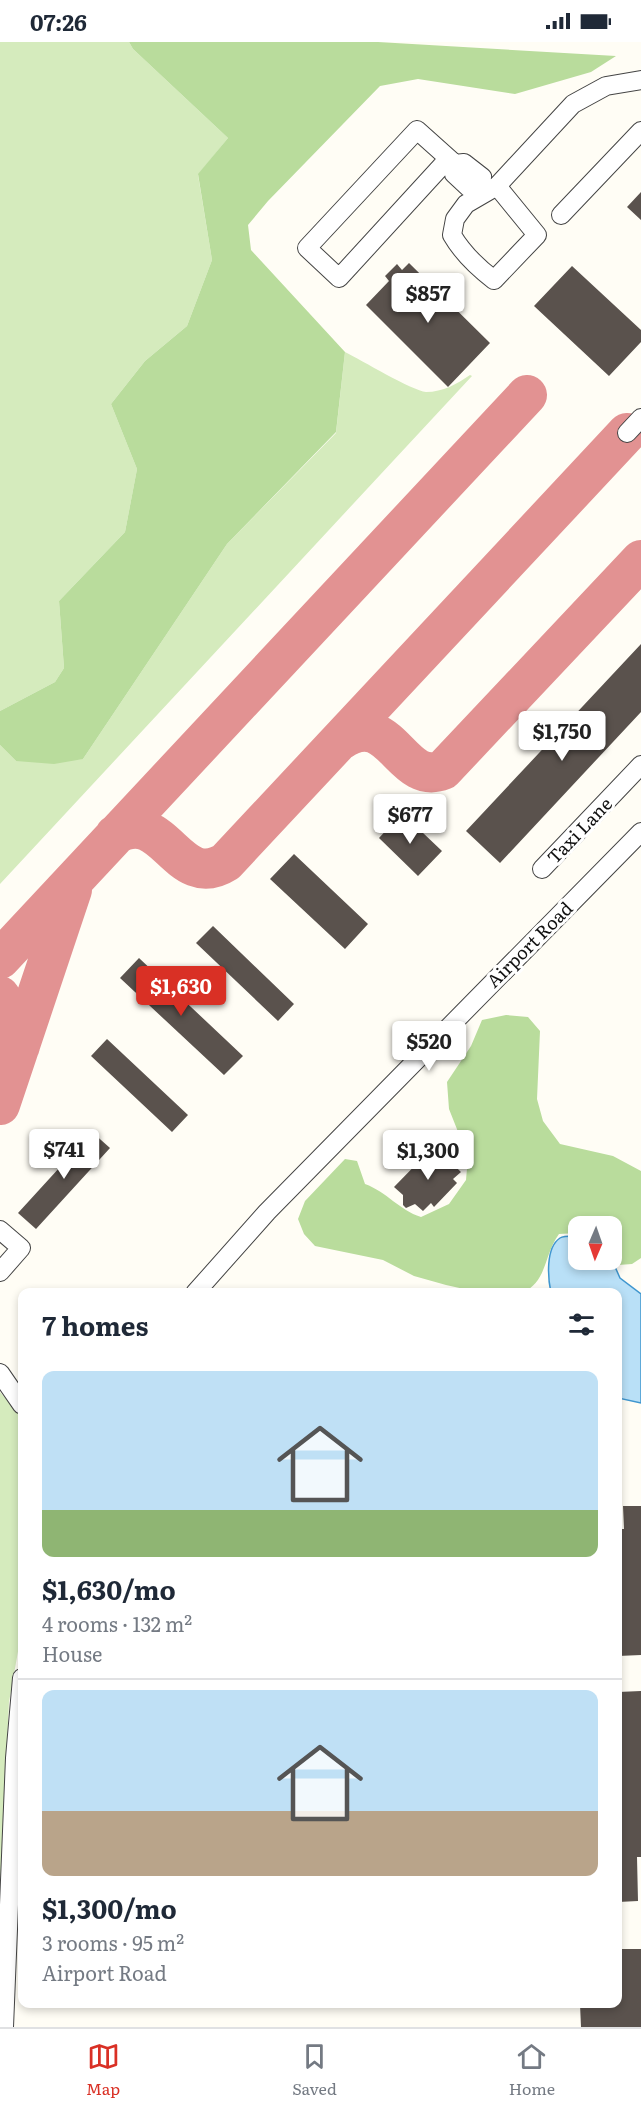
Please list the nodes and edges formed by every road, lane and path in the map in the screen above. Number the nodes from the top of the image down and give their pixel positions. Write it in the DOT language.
graph roads {
  1 [pos="641,80"];
  2 [pos="641,131"];
  3 [pos="452,161"];
  4 [pos="486,189"];
  5 [pos="561,215"];
  6 [pos="641,418"];
  7 [pos="627,433"];
  8 [pos="641,765"];
  9 [pos="641,832"];
  10 [pos="542,869"];
  11 [pos="0,1230"];
  12 [pos="0,1272"];
  13 [pos="199,1288"];
  14 [pos="0,1373"];
  15 [pos="18,1399"];
  16 [pos="18,1724"];
  17 [pos="4,2027"];
  1 -- 4 [label="street"];
  2 -- 5 [label="street"];
  3 -- 3 [label="street"];
  3 -- 4 [label="street"];
  4 -- 4 [label="street"];
  6 -- 7 [label="street"];
  8 -- 10 [label="street, Taxi Lane"];
  9 -- 13 [label="street, Airport Road"];
  11 -- 12 [label="street"];
  14 -- 15 [label="street"];
  16 -- 17 [label="street"];
}
